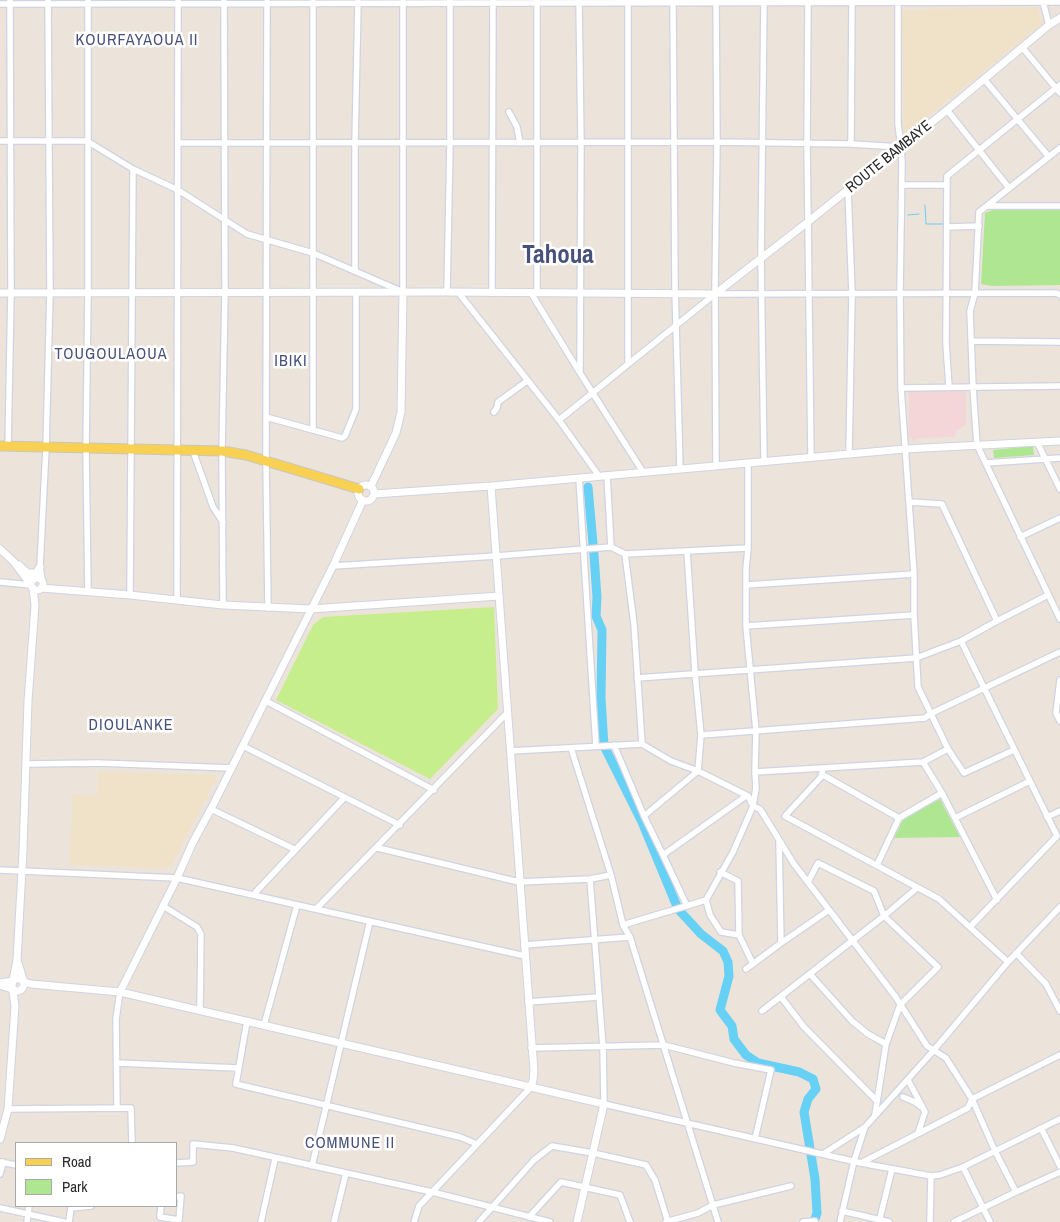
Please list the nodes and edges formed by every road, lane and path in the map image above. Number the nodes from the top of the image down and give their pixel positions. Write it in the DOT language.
graph roads {
  1 [pos="628,1"];
  2 [pos="673,1"];
  3 [pos="716,1"];
  4 [pos="764,1"];
  5 [pos="808,1"];
  6 [pos="852,1"];
  7 [pos="898,1"];
  8 [pos="999,1"];
  9 [pos="10,2"];
  10 [pos="48,2"];
  11 [pos="88,2"];
  12 [pos="134,2"];
  13 [pos="178,2"];
  14 [pos="224,2"];
  15 [pos="266,2"];
  16 [pos="313,2"];
  17 [pos="358,2"];
  18 [pos="403,2"];
  19 [pos="450,2"];
  20 [pos="493,2"];
  21 [pos="537,2"];
  22 [pos="579,2"];
  23 [pos="1043,2"];
  24 [pos="1055,2"];
  25 [pos="0,4"];
  26 [pos="1060,18"];
  27 [pos="1048,25"];
  28 [pos="1022,47"];
  29 [pos="984,78"];
  30 [pos="1059,88"];
  31 [pos="947,110"];
  32 [pos="509,112"];
  33 [pos="1018,120"];
  34 [pos="87,141"];
  35 [pos="0,142"];
  36 [pos="11,142"];
  37 [pos="49,142"];
  38 [pos="178,142"];
  39 [pos="224,142"];
  40 [pos="266,142"];
  41 [pos="492,142"];
  42 [pos="537,142"];
  43 [pos="627,142"];
  44 [pos="673,142"];
  45 [pos="717,142"];
  46 [pos="313,143"];
  47 [pos="355,143"];
  48 [pos="402,143"];
  49 [pos="450,143"];
  50 [pos="520,143"];
  51 [pos="581,143"];
  52 [pos="762,144"];
  53 [pos="807,144"];
  54 [pos="851,144"];
  55 [pos="901,147"];
  56 [pos="1060,148"];
  57 [pos="980,151"];
  58 [pos="1049,157"];
  59 [pos="133,169"];
  60 [pos="902,185"];
  61 [pos="947,186"];
  62 [pos="1009,188"];
  63 [pos="178,190"];
  64 [pos="848,190"];
  65 [pos="987,206"];
  66 [pos="1060,206"];
  67 [pos="224,220"];
  68 [pos="809,221"];
  69 [pos="978,226"];
  70 [pos="948,227"];
  71 [pos="266,240"];
  72 [pos="313,253"];
  73 [pos="761,258"];
  74 [pos="356,271"];
  75 [pos="50,292"];
  76 [pos="133,292"];
  77 [pos="178,292"];
  78 [pos="225,292"];
  79 [pos="266,292"];
  80 [pos="313,292"];
  81 [pos="356,292"];
  82 [pos="403,292"];
  83 [pos="447,292"];
  84 [pos="458,292"];
  85 [pos="0,293"];
  86 [pos="12,293"];
  87 [pos="88,293"];
  88 [pos="492,293"];
  89 [pos="534,293"];
  90 [pos="581,293"];
  91 [pos="762,293"];
  92 [pos="809,293"];
  93 [pos="852,293"];
  94 [pos="900,293"];
  95 [pos="947,293"];
  96 [pos="975,293"];
  97 [pos="1059,293"];
  98 [pos="628,294"];
  99 [pos="675,294"];
  100 [pos="715,294"];
  101 [pos="676,326"];
  102 [pos="971,341"];
  103 [pos="1060,342"];
  104 [pos="628,364"];
  105 [pos="580,373"];
  106 [pos="528,381"];
  107 [pos="1060,386"];
  108 [pos="949,387"];
  109 [pos="901,388"];
  110 [pos="973,388"];
  111 [pos="592,393"];
  112 [pos="494,412"];
  113 [pos="266,418"];
  114 [pos="559,420"];
  115 [pos="313,430"];
  116 [pos="1060,441"];
  117 [pos="1037,442"];
  118 [pos="977,445"];
  119 [pos="4,446"];
  120 [pos="46,448"];
  121 [pos="86,449"];
  122 [pos="905,449"];
  123 [pos="132,450"];
  124 [pos="176,451"];
  125 [pos="222,451"];
  126 [pos="193,452"];
  127 [pos="849,454"];
  128 [pos="811,457"];
  129 [pos="1060,458"];
  130 [pos="1045,459"];
  131 [pos="266,461"];
  132 [pos="764,461"];
  133 [pos="748,463"];
  134 [pos="986,463"];
  135 [pos="716,466"];
  136 [pos="680,469"];
  137 [pos="643,472"];
  138 [pos="607,475"];
  139 [pos="599,476"];
  140 [pos="579,478"];
  141 [pos="371,486"];
  142 [pos="491,486"];
  143 [pos="359,489"];
  144 [pos="1060,489"];
  145 [pos="374,494"];
  146 [pos="363,500"];
  147 [pos="909,502"];
  148 [pos="1060,518"];
  149 [pos="223,522"];
  150 [pos="1020,537"];
  151 [pos="611,546"];
  152 [pos="583,548"];
  153 [pos="748,548"];
  154 [pos="0,549"];
  155 [pos="687,551"];
  156 [pos="626,554"];
  157 [pos="496,556"];
  158 [pos="14,562"];
  159 [pos="333,566"];
  160 [pos="40,567"];
  161 [pos="914,574"];
  162 [pos="0,582"];
  163 [pos="37,583"];
  164 [pos="746,585"];
  165 [pos="88,592"];
  166 [pos="130,595"];
  167 [pos="1048,595"];
  168 [pos="499,596"];
  169 [pos="177,600"];
  170 [pos="223,605"];
  171 [pos="268,608"];
  172 [pos="311,610"];
  173 [pos="914,616"];
  174 [pos="1060,619"];
  175 [pos="997,620"];
  176 [pos="746,626"];
  177 [pos="961,642"];
  178 [pos="1060,652"];
  179 [pos="916,658"];
  180 [pos="749,670"];
  181 [pos="695,673"];
  182 [pos="637,678"];
  183 [pos="1060,680"];
  184 [pos="984,690"];
  185 [pos="266,701"];
  186 [pos="1058,712"];
  187 [pos="507,713"];
  188 [pos="930,714"];
  189 [pos="1060,721"];
  190 [pos="756,731"];
  191 [pos="701,736"];
  192 [pos="642,744"];
  193 [pos="243,746"];
  194 [pos="596,746"];
  195 [pos="614,746"];
  196 [pos="571,748"];
  197 [pos="948,749"];
  198 [pos="1014,750"];
  199 [pos="510,751"];
  200 [pos="923,762"];
  201 [pos="26,764"];
  202 [pos="232,768"];
  203 [pos="698,772"];
  204 [pos="755,772"];
  205 [pos="823,772"];
  206 [pos="1030,781"];
  207 [pos="434,790"];
  208 [pos="942,793"];
  209 [pos="746,796"];
  210 [pos="345,797"];
  211 [pos="753,806"];
  212 [pos="211,809"];
  213 [pos="1060,811"];
  214 [pos="644,816"];
  215 [pos="1047,817"];
  216 [pos="899,818"];
  217 [pos="955,818"];
  218 [pos="400,825"];
  219 [pos="779,840"];
  220 [pos="378,848"];
  221 [pos="294,850"];
  222 [pos="663,855"];
  223 [pos="877,865"];
  224 [pos="0,870"];
  225 [pos="21,871"];
  226 [pos="720,872"];
  227 [pos="611,875"];
  228 [pos="177,878"];
  229 [pos="590,878"];
  230 [pos="520,882"];
  231 [pos="808,882"];
  232 [pos="917,888"];
  233 [pos="253,895"];
  234 [pos="706,900"];
  235 [pos="997,900"];
  236 [pos="297,905"];
  237 [pos="163,906"];
  238 [pos="687,906"];
  239 [pos="316,909"];
  240 [pos="829,910"];
  241 [pos="1059,911"];
  242 [pos="884,916"];
  243 [pos="370,921"];
  244 [pos="623,925"];
  245 [pos="970,927"];
  246 [pos="739,935"];
  247 [pos="630,937"];
  248 [pos="595,940"];
  249 [pos="852,941"];
  250 [pos="781,943"];
  251 [pos="524,945"];
  252 [pos="1016,953"];
  253 [pos="525,956"];
  254 [pos="17,960"];
  255 [pos="1008,962"];
  256 [pos="753,964"];
  257 [pos="746,969"];
  258 [pos="810,974"];
  259 [pos="0,984"];
  260 [pos="13,985"];
  261 [pos="23,986"];
  262 [pos="120,992"];
  263 [pos="1060,995"];
  264 [pos="781,996"];
  265 [pos="599,997"];
  266 [pos="1053,998"];
  267 [pos="528,1002"];
  268 [pos="900,1005"];
  269 [pos="15,1006"];
  270 [pos="200,1010"];
  271 [pos="762,1011"];
  272 [pos="1060,1011"];
  273 [pos="247,1021"];
  274 [pos="264,1025"];
  275 [pos="342,1043"];
  276 [pos="886,1044"];
  277 [pos="664,1045"];
  278 [pos="603,1046"];
  279 [pos="531,1048"];
  280 [pos="934,1050"];
  281 [pos="1060,1055"];
  282 [pos="117,1063"];
  283 [pos="238,1068"];
  284 [pos="908,1080"];
  285 [pos="531,1087"];
  286 [pos="903,1097"];
  287 [pos="972,1099"];
  288 [pos="877,1101"];
  289 [pos="604,1104"];
  290 [pos="327,1105"];
  291 [pos="117,1107"];
  292 [pos="923,1108"];
  293 [pos="8,1109"];
  294 [pos="875,1116"];
  295 [pos="1060,1119"];
  296 [pos="688,1124"];
  297 [pos="865,1127"];
  298 [pos="1041,1128"];
  299 [pos="918,1133"];
  300 [pos="0,1139"];
  301 [pos="755,1139"];
  302 [pos="132,1142"];
  303 [pos="476,1144"];
  304 [pos="995,1151"];
  305 [pos="593,1153"];
  306 [pos="822,1154"];
  307 [pos="274,1158"];
  308 [pos="854,1161"];
  309 [pos="1,1162"];
  310 [pos="178,1163"];
  311 [pos="861,1163"];
  312 [pos="15,1165"];
  313 [pos="312,1166"];
  314 [pos="1060,1166"];
  315 [pos="963,1167"];
  316 [pos="892,1169"];
  317 [pos="1060,1172"];
  318 [pos="346,1173"];
  319 [pos="0,1174"];
  320 [pos="931,1176"];
  321 [pos="791,1186"];
  322 [pos="585,1187"];
  323 [pos="432,1192"];
  324 [pos="1016,1192"];
  325 [pos="178,1196"];
  326 [pos="713,1205"];
  327 [pos="29,1207"];
  328 [pos="80,1207"];
  329 [pos="161,1207"];
  330 [pos="0,1208"];
  331 [pos="492,1208"];
  332 [pos="983,1208"];
  333 [pos="842,1211"];
  334 [pos="28,1215"];
  335 [pos="530,1217"];
  336 [pos="815,1221"];
  337 [pos="879,1221"];
  338 [pos="27,1222"];
  339 [pos="64,1222"];
  340 [pos="69,1222"];
  341 [pos="260,1222"];
  342 [pos="334,1222"];
  343 [pos="414,1222"];
  344 [pos="479,1222"];
  345 [pos="550,1222"];
  346 [pos="577,1222"];
  347 [pos="630,1222"];
  348 [pos="667,1222"];
  349 [pos="718,1222"];
  350 [pos="803,1222"];
  351 [pos="840,1222"];
  352 [pos="889,1222"];
  353 [pos="930,1222"];
  354 [pos="954,1222"];
  355 [pos="990,1222"];
  1 -- 2 [label="street"];
  1 -- 22 [label="street"];
  1 -- 43 [label="street"];
  2 -- 3 [label="street"];
  2 -- 44 [label="street"];
  3 -- 4 [label="street"];
  3 -- 45 [label="street"];
  4 -- 5 [label="street"];
  4 -- 52 [label="street"];
  5 -- 6 [label="street"];
  5 -- 53 [label="street"];
  6 -- 7 [label="street"];
  6 -- 54 [label="street"];
  7 -- 8 [label="street"];
  7 -- 55 [label="street"];
  8 -- 23 [label="street"];
  9 -- 10 [label="street"];
  9 -- 25 [label="street"];
  9 -- 36 [label="street"];
  10 -- 11 [label="street"];
  10 -- 37 [label="street"];
  11 -- 12 [label="street"];
  11 -- 34 [label="street"];
  12 -- 13 [label="street"];
  13 -- 14 [label="street"];
  13 -- 38 [label="street"];
  14 -- 15 [label="street"];
  14 -- 39 [label="street"];
  15 -- 16 [label="street"];
  15 -- 40 [label="street"];
  16 -- 17 [label="street"];
  16 -- 46 [label="street"];
  17 -- 18 [label="street"];
  17 -- 47 [label="street"];
  18 -- 19 [label="street"];
  18 -- 48 [label="street"];
  19 -- 20 [label="street"];
  19 -- 49 [label="street"];
  20 -- 21 [label="street"];
  20 -- 41 [label="street"];
  21 -- 22 [label="street"];
  21 -- 42 [label="street"];
  22 -- 51 [label="street"];
  23 -- 24 [label="street"];
  23 -- 27 [label="street"];
  26 -- 27 [label="street, ROUTE BAMBAYE"];
  27 -- 28 [label="street, ROUTE BAMBAYE"];
  28 -- 29 [label="street, ROUTE BAMBAYE"];
  28 -- 30 [label="street"];
  29 -- 31 [label="street, ROUTE BAMBAYE"];
  29 -- 33 [label="street"];
  30 -- 33 [label="street"];
  31 -- 55 [label="street, ROUTE BAMBAYE"];
  31 -- 57 [label="street"];
  32 -- 50 [label="street"];
  33 -- 57 [label="street"];
  33 -- 58 [label="street"];
  34 -- 37 [label="street"];
  34 -- 59 [label="street"];
  34 -- 87 [label="street"];
  35 -- 36 [label="street"];
  36 -- 37 [label="street"];
  36 -- 86 [label="street"];
  37 -- 75 [label="street"];
  38 -- 39 [label="street"];
  38 -- 63 [label="street"];
  39 -- 40 [label="street"];
  39 -- 67 [label="street"];
  40 -- 46 [label="street"];
  40 -- 71 [label="street"];
  41 -- 49 [label="street"];
  41 -- 50 [label="street"];
  41 -- 88 [label="street"];
  42 -- 50 [label="street"];
  42 -- 51 [label="street"];
  42 -- 89 [label="street"];
  43 -- 44 [label="street"];
  43 -- 51 [label="street"];
  43 -- 98 [label="street"];
  44 -- 45 [label="street"];
  44 -- 99 [label="street"];
  45 -- 52 [label="street"];
  45 -- 100 [label="street"];
  46 -- 47 [label="street"];
  46 -- 72 [label="street"];
  47 -- 48 [label="street"];
  47 -- 74 [label="street"];
  48 -- 49 [label="street"];
  48 -- 82 [label="street"];
  49 -- 83 [label="street"];
  51 -- 90 [label="street"];
  52 -- 53 [label="street"];
  52 -- 73 [label="street"];
  53 -- 54 [label="street"];
  53 -- 68 [label="street"];
  54 -- 55 [label="street"];
  55 -- 60 [label="street"];
  55 -- 64 [label="street, ROUTE BAMBAYE"];
  56 -- 58 [label="street"];
  57 -- 61 [label="street"];
  57 -- 62 [label="street"];
  58 -- 62 [label="street"];
  59 -- 63 [label="street"];
  59 -- 76 [label="street"];
  60 -- 61 [label="street"];
  60 -- 94 [label="street"];
  61 -- 70 [label="street"];
  62 -- 65 [label="street"];
  63 -- 67 [label="street"];
  63 -- 77 [label="street"];
  64 -- 68 [label="street, ROUTE BAMBAYE"];
  64 -- 93 [label="street"];
  65 -- 66 [label="street"];
  65 -- 69 [label="street"];
  67 -- 71 [label="street"];
  67 -- 78 [label="street"];
  68 -- 73 [label="street, ROUTE BAMBAYE"];
  68 -- 92 [label="street"];
  69 -- 70 [label="street"];
  69 -- 96 [label="street"];
  70 -- 95 [label="street"];
  71 -- 72 [label="street"];
  71 -- 79 [label="street"];
  72 -- 74 [label="street"];
  72 -- 80 [label="street"];
  73 -- 91 [label="street"];
  73 -- 100 [label="street, ROUTE BAMBAYE"];
  74 -- 82 [label="street"];
  75 -- 86 [label="street"];
  75 -- 87 [label="street"];
  75 -- 120 [label="street"];
  76 -- 77 [label="street"];
  76 -- 87 [label="street"];
  76 -- 123 [label="street"];
  77 -- 78 [label="street"];
  77 -- 124 [label="street"];
  78 -- 79 [label="street"];
  78 -- 125 [label="street"];
  79 -- 80 [label="street"];
  79 -- 113 [label="street"];
  80 -- 81 [label="street"];
  80 -- 115 [label="street"];
  81 -- 82 [label="street"];
  81 -- 115 [label="street"];
  82 -- 83 [label="street"];
  82 -- 141 [label="street"];
  83 -- 84 [label="street"];
  84 -- 88 [label="street"];
  84 -- 106 [label="street"];
  85 -- 86 [label="street"];
  86 -- 119 [label="street"];
  87 -- 121 [label="street"];
  88 -- 89 [label="street"];
  89 -- 90 [label="street"];
  89 -- 105 [label="street"];
  90 -- 98 [label="street"];
  90 -- 105 [label="street"];
  91 -- 92 [label="street"];
  91 -- 100 [label="street"];
  91 -- 132 [label="street"];
  92 -- 93 [label="street"];
  92 -- 128 [label="street"];
  93 -- 94 [label="street"];
  93 -- 127 [label="street"];
  94 -- 95 [label="street"];
  94 -- 109 [label="street"];
  95 -- 96 [label="street"];
  95 -- 108 [label="street"];
  96 -- 97 [label="street"];
  96 -- 102 [label="street"];
  98 -- 99 [label="street"];
  98 -- 104 [label="street"];
  99 -- 100 [label="street"];
  99 -- 101 [label="street"];
  100 -- 101 [label="street"];
  100 -- 135 [label="street"];
  101 -- 104 [label="street"];
  101 -- 136 [label="street"];
  102 -- 103 [label="street"];
  102 -- 110 [label="street"];
  104 -- 111 [label="street"];
  105 -- 111 [label="street"];
  106 -- 112 [label="street"];
  106 -- 114 [label="street"];
  107 -- 110 [label="street"];
  108 -- 109 [label="street"];
  108 -- 110 [label="street"];
  109 -- 122 [label="street"];
  110 -- 118 [label="street"];
  111 -- 114 [label="street"];
  111 -- 137 [label="street"];
  113 -- 115 [label="street"];
  113 -- 131 [label="street"];
  114 -- 139 [label="street"];
  116 -- 117 [label="street"];
  117 -- 118 [label="street"];
  117 -- 130 [label="street"];
  118 -- 122 [label="street"];
  118 -- 134 [label="street"];
  119 -- 120 [label="main road"];
  120 -- 121 [label="main road"];
  120 -- 160 [label="street"];
  121 -- 123 [label="main road"];
  121 -- 165 [label="street"];
  122 -- 127 [label="street"];
  122 -- 147 [label="street"];
  123 -- 124 [label="main road"];
  123 -- 166 [label="street"];
  124 -- 126 [label="main road"];
  124 -- 169 [label="street"];
  125 -- 126 [label="main road"];
  125 -- 131 [label="main road"];
  125 -- 149 [label="street"];
  126 -- 149 [label="street"];
  127 -- 128 [label="street"];
  128 -- 132 [label="street"];
  129 -- 130 [label="street"];
  130 -- 134 [label="street"];
  130 -- 144 [label="street"];
  131 -- 143 [label="main road"];
  131 -- 171 [label="street"];
  132 -- 133 [label="street"];
  133 -- 135 [label="street"];
  133 -- 153 [label="street"];
  134 -- 150 [label="street"];
  135 -- 136 [label="street"];
  136 -- 137 [label="street"];
  137 -- 138 [label="street"];
  138 -- 139 [label="street"];
  138 -- 151 [label="street"];
  139 -- 140 [label="street"];
  140 -- 142 [label="street"];
  140 -- 152 [label="street"];
  141 -- 143 [label="street"];
  141 -- 145 [label="street"];
  142 -- 145 [label="street"];
  142 -- 157 [label="street"];
  143 -- 146 [label="street"];
  145 -- 146 [label="street"];
  146 -- 159 [label="street"];
  147 -- 161 [label="street"];
  147 -- 175 [label="street"];
  148 -- 150 [label="street"];
  149 -- 170 [label="street"];
  150 -- 167 [label="street"];
  151 -- 152 [label="street"];
  151 -- 156 [label="street"];
  152 -- 157 [label="street"];
  152 -- 194 [label="street"];
  153 -- 155 [label="street"];
  153 -- 164 [label="street"];
  154 -- 158 [label="street"];
  155 -- 156 [label="street"];
  155 -- 181 [label="street"];
  156 -- 182 [label="street"];
  157 -- 159 [label="street"];
  157 -- 168 [label="street"];
  158 -- 163 [label="street"];
  158 -- 163 [label="street"];
  159 -- 172 [label="street"];
  160 -- 163 [label="street"];
  160 -- 163 [label="street"];
  161 -- 164 [label="street"];
  161 -- 173 [label="street"];
  162 -- 163 [label="street"];
  163 -- 165 [label="street"];
  163 -- 201 [label="street"];
  164 -- 176 [label="street"];
  165 -- 166 [label="street"];
  166 -- 169 [label="street"];
  167 -- 174 [label="street"];
  167 -- 175 [label="street"];
  168 -- 172 [label="street"];
  168 -- 187 [label="street"];
  169 -- 170 [label="street"];
  170 -- 171 [label="street"];
  171 -- 172 [label="street"];
  172 -- 185 [label="street"];
  173 -- 176 [label="street"];
  173 -- 179 [label="street"];
  175 -- 177 [label="street"];
  176 -- 180 [label="street"];
  177 -- 179 [label="street"];
  177 -- 184 [label="street"];
  178 -- 184 [label="street"];
  179 -- 180 [label="street"];
  179 -- 188 [label="street"];
  180 -- 181 [label="street"];
  180 -- 190 [label="street"];
  181 -- 182 [label="street"];
  181 -- 191 [label="street"];
  182 -- 192 [label="street"];
  183 -- 186 [label="street"];
  184 -- 188 [label="street"];
  184 -- 198 [label="street"];
  185 -- 193 [label="street"];
  185 -- 207 [label="street"];
  186 -- 189 [label="street"];
  187 -- 199 [label="street"];
  187 -- 207 [label="street"];
  188 -- 190 [label="street"];
  188 -- 197 [label="street"];
  190 -- 191 [label="street"];
  190 -- 204 [label="street"];
  191 -- 203 [label="street"];
  192 -- 195 [label="street"];
  192 -- 203 [label="street"];
  193 -- 202 [label="street"];
  193 -- 210 [label="street"];
  194 -- 195 [label="street"];
  194 -- 196 [label="street"];
  195 -- 214 [label="street"];
  196 -- 199 [label="street"];
  196 -- 227 [label="street"];
  197 -- 198 [label="street"];
  197 -- 200 [label="street"];
  198 -- 206 [label="street"];
  199 -- 230 [label="street"];
  200 -- 205 [label="street"];
  200 -- 208 [label="street"];
  201 -- 202 [label="street"];
  201 -- 225 [label="street"];
  202 -- 212 [label="street"];
  203 -- 209 [label="street"];
  203 -- 214 [label="street"];
  204 -- 205 [label="street"];
  204 -- 211 [label="street"];
  205 -- 216 [label="street"];
  205 -- 223 [label="street"];
  206 -- 215 [label="street"];
  206 -- 217 [label="street"];
  207 -- 218 [label="street"];
  208 -- 216 [label="street"];
  208 -- 217 [label="street"];
  209 -- 211 [label="street"];
  209 -- 222 [label="street"];
  210 -- 218 [label="street"];
  210 -- 221 [label="street"];
  211 -- 219 [label="street"];
  211 -- 226 [label="street"];
  212 -- 221 [label="street"];
  212 -- 228 [label="street"];
  213 -- 215 [label="street"];
  214 -- 222 [label="street"];
  215 -- 235 [label="street"];
  216 -- 223 [label="street"];
  217 -- 235 [label="street"];
  218 -- 220 [label="street"];
  219 -- 231 [label="street"];
  219 -- 250 [label="street"];
  220 -- 230 [label="street"];
  220 -- 239 [label="street"];
  221 -- 233 [label="street"];
  222 -- 238 [label="street"];
  223 -- 232 [label="street"];
  224 -- 225 [label="street"];
  225 -- 228 [label="street"];
  225 -- 254 [label="street"];
  226 -- 234 [label="street"];
  226 -- 246 [label="street"];
  227 -- 229 [label="street"];
  227 -- 244 [label="street"];
  228 -- 233 [label="street"];
  228 -- 237 [label="street"];
  229 -- 230 [label="street"];
  229 -- 248 [label="street"];
  230 -- 251 [label="street"];
  231 -- 240 [label="street"];
  231 -- 242 [label="street"];
  232 -- 242 [label="street"];
  232 -- 245 [label="street"];
  233 -- 236 [label="street"];
  234 -- 238 [label="street"];
  234 -- 246 [label="street"];
  235 -- 245 [label="street"];
  236 -- 239 [label="street"];
  236 -- 274 [label="street"];
  237 -- 262 [label="street"];
  237 -- 270 [label="street"];
  238 -- 244 [label="street"];
  239 -- 243 [label="street"];
  240 -- 249 [label="street"];
  240 -- 250 [label="street"];
  241 -- 252 [label="street"];
  242 -- 249 [label="street"];
  242 -- 268 [label="street"];
  243 -- 253 [label="street"];
  243 -- 275 [label="street"];
  244 -- 247 [label="street"];
  245 -- 255 [label="street"];
  246 -- 256 [label="street"];
  247 -- 248 [label="street"];
  247 -- 277 [label="street"];
  248 -- 251 [label="street"];
  248 -- 265 [label="street"];
  249 -- 258 [label="street"];
  249 -- 268 [label="street"];
  250 -- 256 [label="street"];
  251 -- 253 [label="street"];
  252 -- 255 [label="street"];
  252 -- 266 [label="street"];
  253 -- 267 [label="street"];
  254 -- 260 [label="street"];
  254 -- 261 [label="street"];
  255 -- 280 [label="street"];
  256 -- 257 [label="street"];
  258 -- 264 [label="street"];
  258 -- 276 [label="street"];
  259 -- 260 [label="street"];
  260 -- 261 [label="street"];
  260 -- 261 [label="street"];
  260 -- 269 [label="street"];
  261 -- 262 [label="street"];
  261 -- 269 [label="street"];
  262 -- 270 [label="street"];
  262 -- 282 [label="street"];
  263 -- 266 [label="street"];
  264 -- 271 [label="street"];
  264 -- 288 [label="street"];
  265 -- 267 [label="street"];
  265 -- 278 [label="street"];
  266 -- 272 [label="street"];
  267 -- 279 [label="street"];
  268 -- 276 [label="street"];
  268 -- 280 [label="street"];
  269 -- 293 [label="street"];
  270 -- 273 [label="street"];
  273 -- 274 [label="street"];
  273 -- 283 [label="street"];
  274 -- 275 [label="street"];
  275 -- 285 [label="street"];
  275 -- 290 [label="street"];
  276 -- 288 [label="street"];
  277 -- 278 [label="street"];
  277 -- 296 [label="street"];
  277 -- 301 [label="street"];
  278 -- 279 [label="street"];
  278 -- 289 [label="street"];
  279 -- 285 [label="street"];
  280 -- 284 [label="street"];
  280 -- 287 [label="street"];
  281 -- 287 [label="street"];
  282 -- 283 [label="street"];
  282 -- 291 [label="street"];
  283 -- 290 [label="street"];
  284 -- 292 [label="street"];
  284 -- 294 [label="street"];
  285 -- 289 [label="street"];
  285 -- 303 [label="street"];
  286 -- 292 [label="street"];
  287 -- 299 [label="street"];
  287 -- 304 [label="street"];
  288 -- 294 [label="street"];
  289 -- 296 [label="street"];
  289 -- 305 [label="street"];
  290 -- 303 [label="street"];
  290 -- 313 [label="street"];
  291 -- 293 [label="street"];
  291 -- 302 [label="street"];
  292 -- 299 [label="street"];
  293 -- 300 [label="street"];
  294 -- 297 [label="street"];
  295 -- 298 [label="street"];
  296 -- 301 [label="street"];
  296 -- 326 [label="street"];
  297 -- 306 [label="street"];
  297 -- 308 [label="street"];
  298 -- 304 [label="street"];
  298 -- 314 [label="street"];
  299 -- 311 [label="street"];
  301 -- 306 [label="street"];
  303 -- 323 [label="street"];
  304 -- 315 [label="street"];
  304 -- 324 [label="street"];
  305 -- 322 [label="street"];
  305 -- 331 [label="street"];
  305 -- 348 [label="street"];
  306 -- 308 [label="street"];
  307 -- 310 [label="street"];
  307 -- 313 [label="street"];
  307 -- 341 [label="street"];
  308 -- 311 [label="street"];
  308 -- 333 [label="street"];
  309 -- 312 [label="street"];
  309 -- 319 [label="street"];
  311 -- 316 [label="street"];
  313 -- 318 [label="street"];
  315 -- 320 [label="street"];
  315 -- 332 [label="street"];
  316 -- 320 [label="street"];
  316 -- 337 [label="street"];
  317 -- 324 [label="street"];
  318 -- 323 [label="street"];
  318 -- 342 [label="street"];
  320 -- 353 [label="street"];
  321 -- 326 [label="street"];
  322 -- 335 [label="street"];
  322 -- 346 [label="street"];
  322 -- 347 [label="street"];
  323 -- 331 [label="street"];
  323 -- 343 [label="street"];
  324 -- 332 [label="street"];
  325 -- 329 [label="street"];
  326 -- 348 [label="street"];
  326 -- 349 [label="street"];
  327 -- 334 [label="street"];
  328 -- 340 [label="street"];
  330 -- 334 [label="street"];
  331 -- 335 [label="street"];
  331 -- 344 [label="street"];
  332 -- 354 [label="street"];
  332 -- 355 [label="street"];
  333 -- 337 [label="street"];
  333 -- 351 [label="street"];
  334 -- 338 [label="street"];
  334 -- 339 [label="street"];
  335 -- 345 [label="street"];
  336 -- 350 [label="street"];
  337 -- 352 [label="street"];
}
